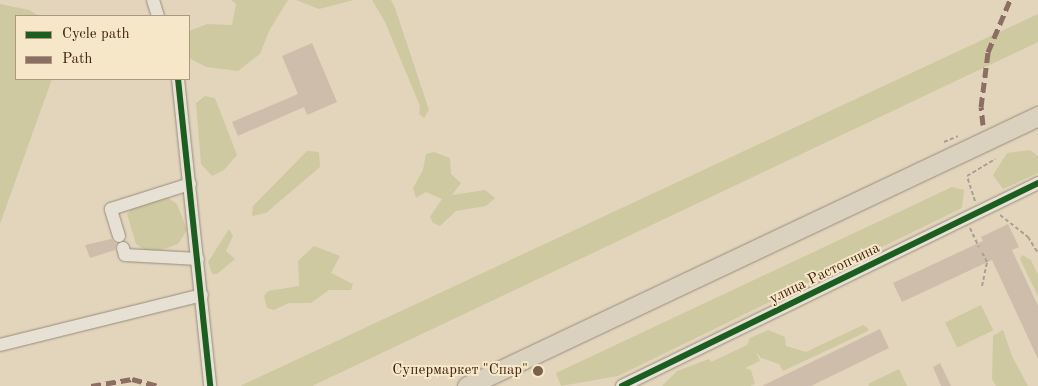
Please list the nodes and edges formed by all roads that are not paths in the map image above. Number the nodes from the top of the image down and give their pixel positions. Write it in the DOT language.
graph roads {
  1 [pos="152,0"];
  2 [pos="158,15"];
  3 [pos="178,80"];
  4 [pos="1038,116"];
  5 [pos="1038,130"];
  6 [pos="1038,183"];
  7 [pos="190,184"];
  8 [pos="198,259"];
  9 [pos="202,295"];
  10 [pos="0,345"];
  11 [pos="210,386"];
  12 [pos="466,386"];
  13 [pos="496,386"];
  14 [pos="622,386"];
  1 -- 2 [label="street"];
  3 -- 7 [label="street"];
  4 -- 12 [label="highway"];
  5 -- 13 [label="highway"];
  6 -- 14 [label="street, улица Растопчина"];
  7 -- 8 [label="street"];
  7 -- 8 [label="street"];
  8 -- 9 [label="street"];
  9 -- 10 [label="street"];
  9 -- 11 [label="street"];
}
